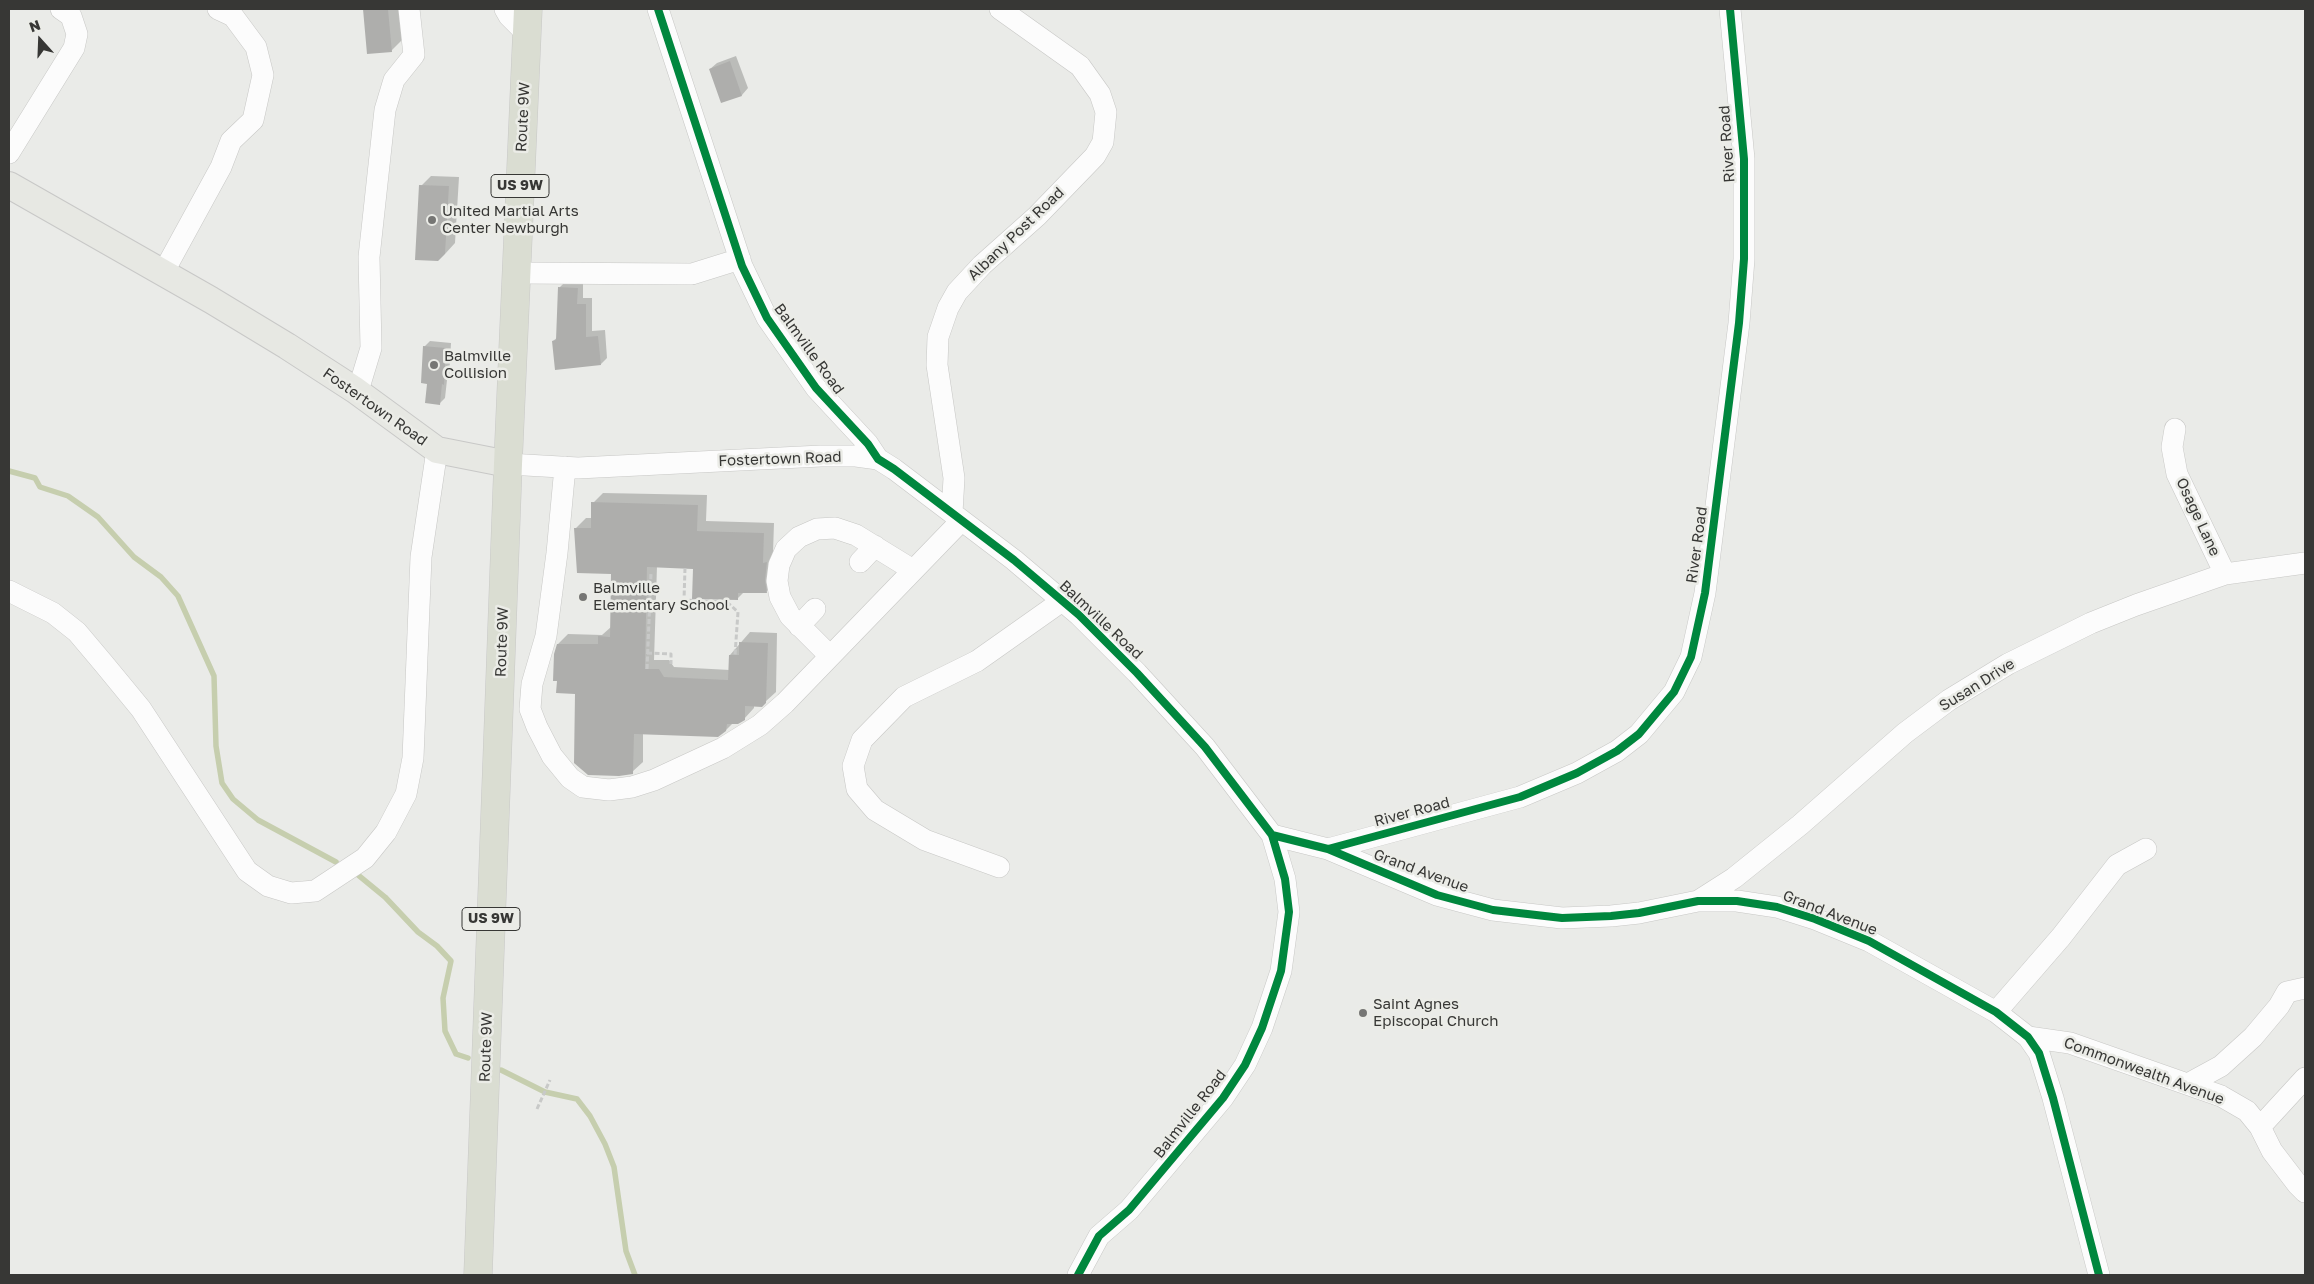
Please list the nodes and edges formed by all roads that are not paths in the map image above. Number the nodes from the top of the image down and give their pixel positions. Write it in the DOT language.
graph roads {
  1 [pos="61,9"];
  2 [pos="409,9"];
  3 [pos="504,9"];
  4 [pos="658,9"];
  5 [pos="1000,9"];
  6 [pos="1730,9"];
  7 [pos="229,11"];
  8 [pos="528,21"];
  9 [pos="9,153"];
  10 [pos="9,185"];
  11 [pos="740,260"];
  12 [pos="162,272"];
  13 [pos="517,273"];
  14 [pos="355,390"];
  15 [pos="2175,429"];
  16 [pos="437,450"];
  17 [pos="878,459"];
  18 [pos="508,464"];
  19 [pos="565,467"];
  20 [pos="956,517"];
  21 [pos="875,546"];
  22 [pos="860,562"];
  23 [pos="2305,563"];
  24 [pos="913,570"];
  25 [pos="2225,574"];
  26 [pos="9,591"];
  27 [pos="1062,601"];
  28 [pos="815,609"];
  29 [pos="799,626"];
  30 [pos="829,656"];
  31 [pos="1272,835"];
  32 [pos="1328,849"];
  33 [pos="2146,849"];
  34 [pos="999,867"];
  35 [pos="1698,901"];
  36 [pos="2305,988"];
  37 [pos="1996,1012"];
  38 [pos="2028,1036"];
  39 [pos="2305,1078"];
  40 [pos="2188,1084"];
  41 [pos="2260,1127"];
  42 [pos="2305,1192"];
  43 [pos="478,1275"];
  44 [pos="1078,1275"];
  45 [pos="2099,1275"];
  1 -- 9 [label="street"];
  2 -- 14 [label="street"];
  3 -- 8 [label="street"];
  4 -- 11 [label="street, Balmville Road"];
  5 -- 20 [label="street, Albany Post Road"];
  6 -- 32 [label="street, River Road"];
  7 -- 12 [label="street"];
  8 -- 13 [label="highway, Route 9W / US 9W"];
  10 -- 12 [label="main road, Fostertown Road"];
  11 -- 13 [label="street"];
  11 -- 17 [label="street, Balmville Road"];
  12 -- 14 [label="main road, Fostertown Road"];
  13 -- 18 [label="highway, Route 9W / US 9W"];
  14 -- 16 [label="main road, Fostertown Road"];
  15 -- 25 [label="street, Osage Lane"];
  16 -- 18 [label="main road, Fostertown Road"];
  16 -- 26 [label="street"];
  17 -- 19 [label="street, Fostertown Road"];
  17 -- 20 [label="street, Balmville Road"];
  18 -- 19 [label="street, Fostertown Road"];
  18 -- 43 [label="highway, Route 9W / US 9W"];
  19 -- 30 [label="street"];
  20 -- 24 [label="street"];
  20 -- 27 [label="street, Balmville Road"];
  21 -- 22 [label="street"];
  21 -- 24 [label="street"];
  21 -- 29 [label="street"];
  23 -- 25 [label="street, Susan Drive"];
  24 -- 30 [label="street"];
  25 -- 35 [label="street, Susan Drive"];
  27 -- 31 [label="street, Balmville Road"];
  27 -- 34 [label="street"];
  28 -- 29 [label="street"];
  29 -- 30 [label="street"];
  31 -- 32 [label="street, Grand Avenue"];
  31 -- 44 [label="street, Balmville Road"];
  32 -- 35 [label="street, Grand Avenue"];
  33 -- 37 [label="street"];
  35 -- 37 [label="street, Grand Avenue"];
  36 -- 40 [label="street"];
  37 -- 38 [label="street, Grand Avenue"];
  38 -- 40 [label="street, Commonwealth Avenue"];
  38 -- 45 [label="street, Grand Avenue"];
  39 -- 41 [label="street"];
  40 -- 41 [label="street, Commonwealth Avenue"];
  41 -- 42 [label="street, Commonwealth Avenue"];
}
